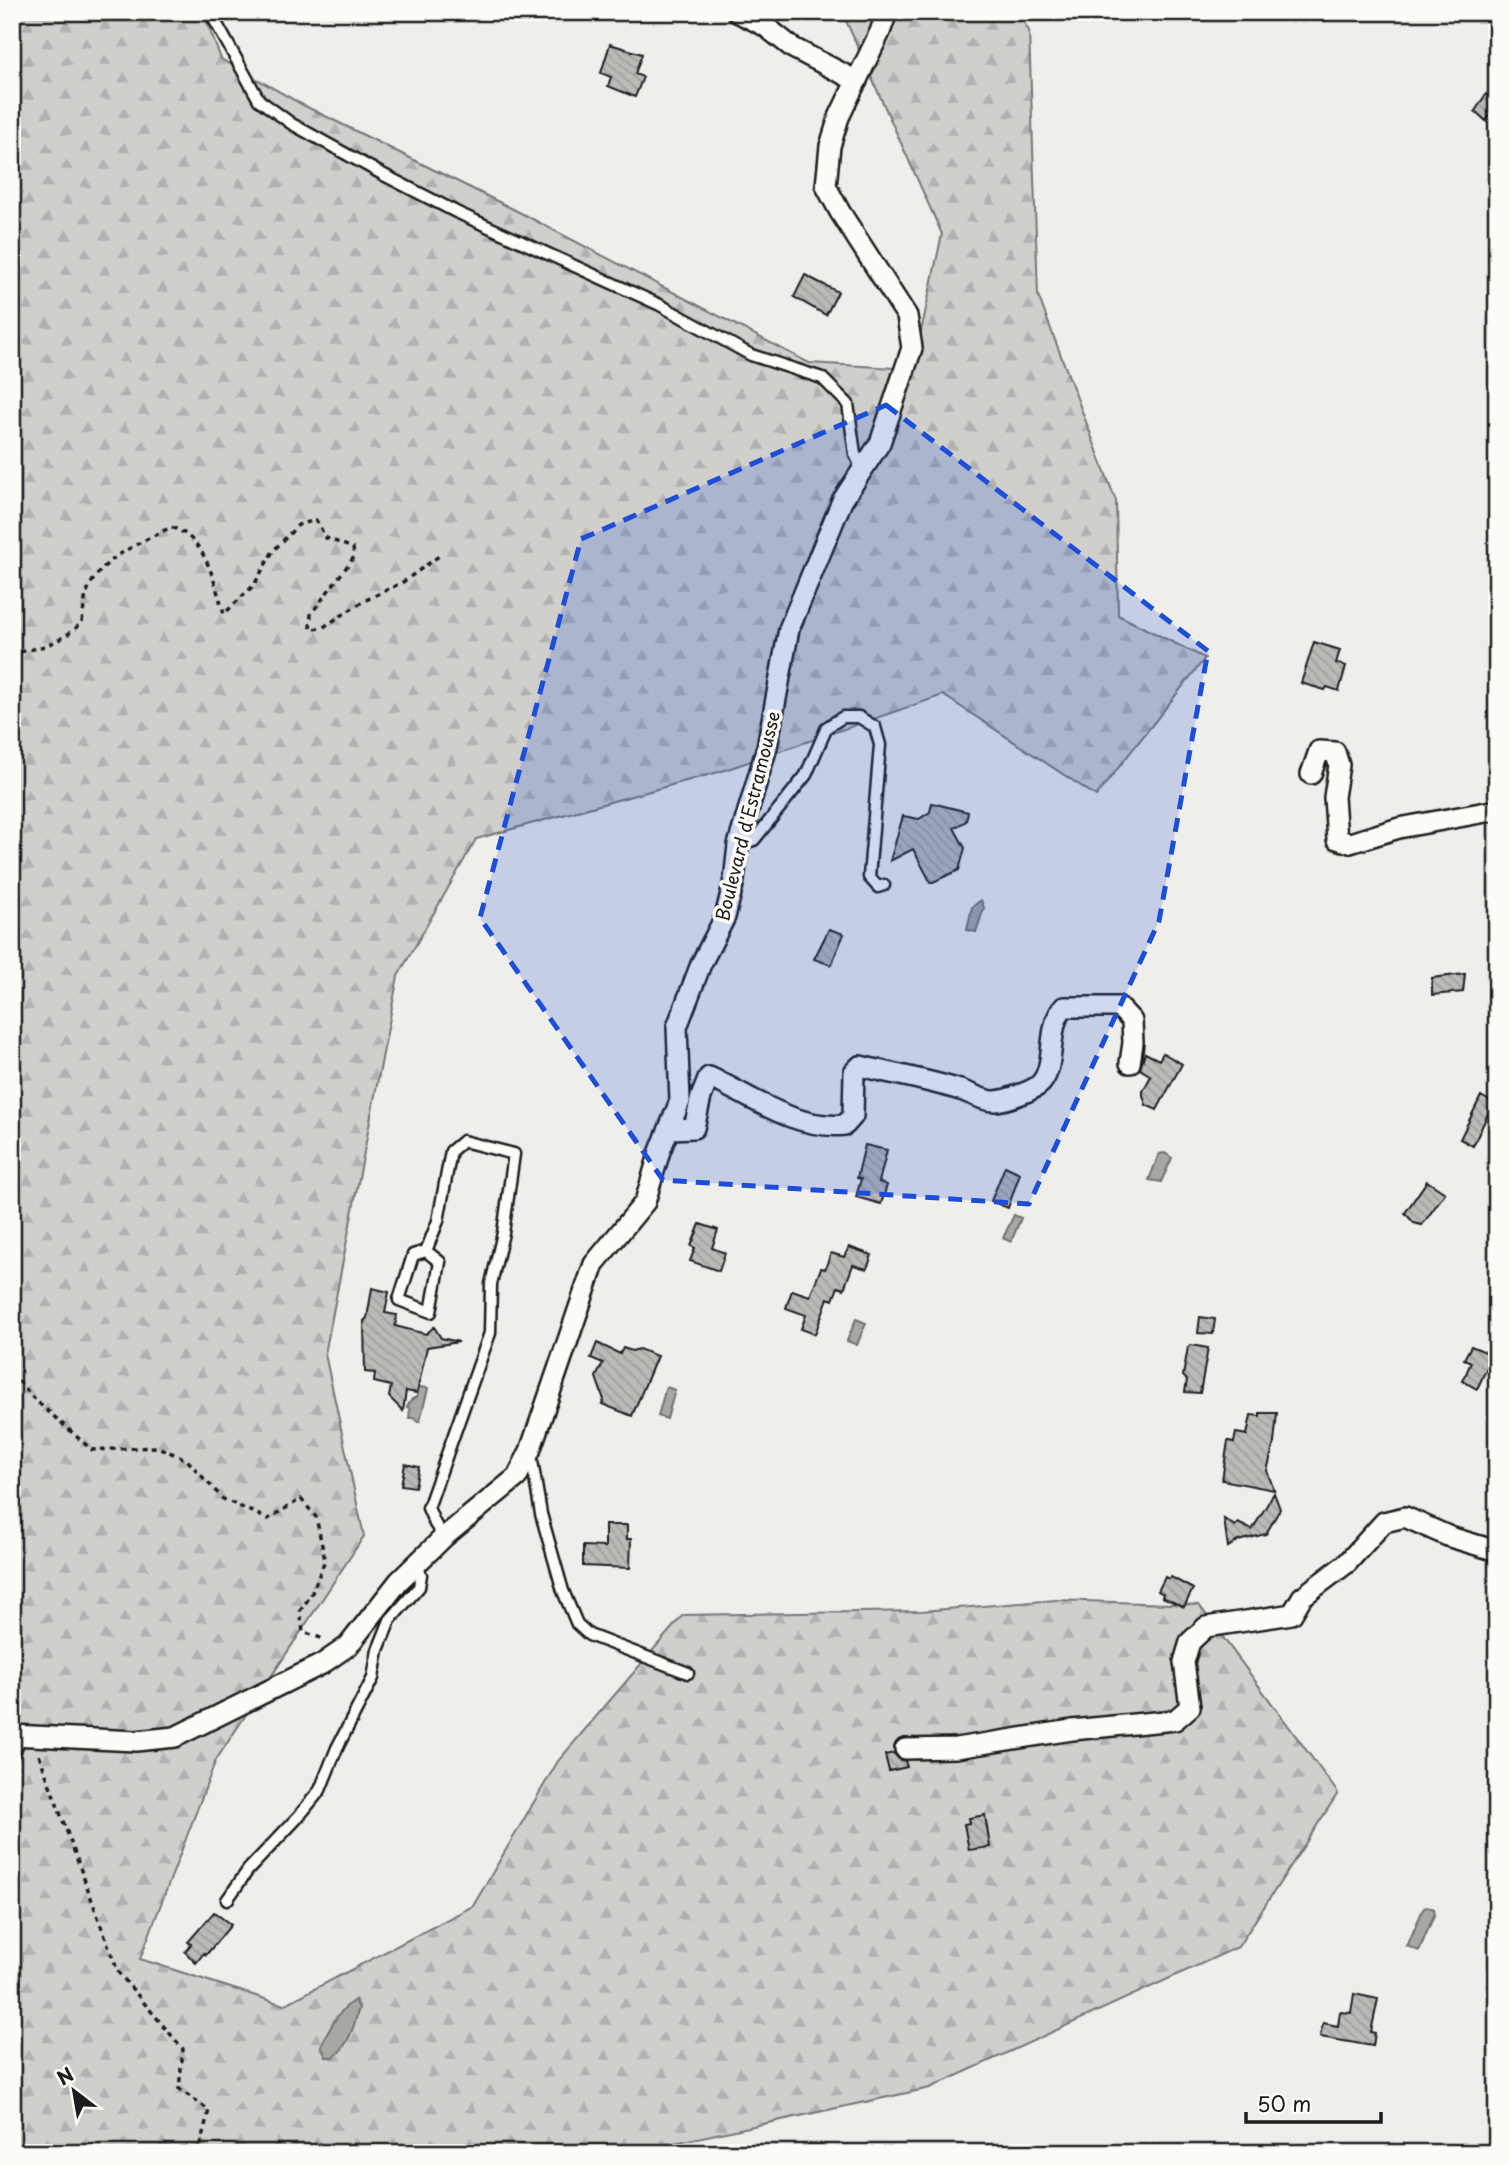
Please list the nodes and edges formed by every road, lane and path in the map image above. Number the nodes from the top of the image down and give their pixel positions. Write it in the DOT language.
graph roads {
  1 [pos="737,12"];
  2 [pos="887,12"];
  3 [pos="214,19"];
  4 [pos="857,81"];
  5 [pos="863,471"];
  6 [pos="439,556"];
  7 [pos="12,647"];
  8 [pos="1311,774"];
  9 [pos="1497,810"];
  10 [pos="738,845"];
  11 [pos="884,885"];
  12 [pos="1129,1063"];
  13 [pos="670,1129"];
  14 [pos="426,1251"];
  15 [pos="12,1373"];
  16 [pos="530,1451"];
  17 [pos="444,1537"];
  18 [pos="1497,1548"];
  19 [pos="417,1564"];
  20 [pos="322,1664"];
  21 [pos="688,1673"];
  22 [pos="22,1736"];
  23 [pos="905,1749"];
  24 [pos="12,1756"];
  25 [pos="227,1900"];
  26 [pos="198,2153"];
  1 -- 4 [label="street"];
  2 -- 4 [label="street, Boulevard d'Estramousse"];
  3 -- 5 [label="lane"];
  4 -- 5 [label="street, Boulevard d'Estramousse"];
  5 -- 10 [label="street, Boulevard d'Estramousse"];
  6 -- 7 [label="path"];
  8 -- 9 [label="street"];
  10 -- 11 [label="lane"];
  10 -- 13 [label="street, Boulevard d'Estramousse"];
  12 -- 13 [label="street"];
  13 -- 16 [label="street, Boulevard d'Estramousse"];
  14 -- 14 [label="lane"];
  14 -- 17 [label="lane"];
  15 -- 20 [label="path"];
  16 -- 17 [label="street, Boulevard d'Estramousse"];
  16 -- 21 [label="lane"];
  17 -- 19 [label="street, Boulevard d'Estramousse"];
  18 -- 23 [label="street"];
  19 -- 20 [label="street, Boulevard d'Estramousse"];
  19 -- 25 [label="lane"];
  20 -- 22 [label="street, Boulevard d'Estramousse"];
  22 -- 24 [label="lane"];
  22 -- 26 [label="path"];
}
